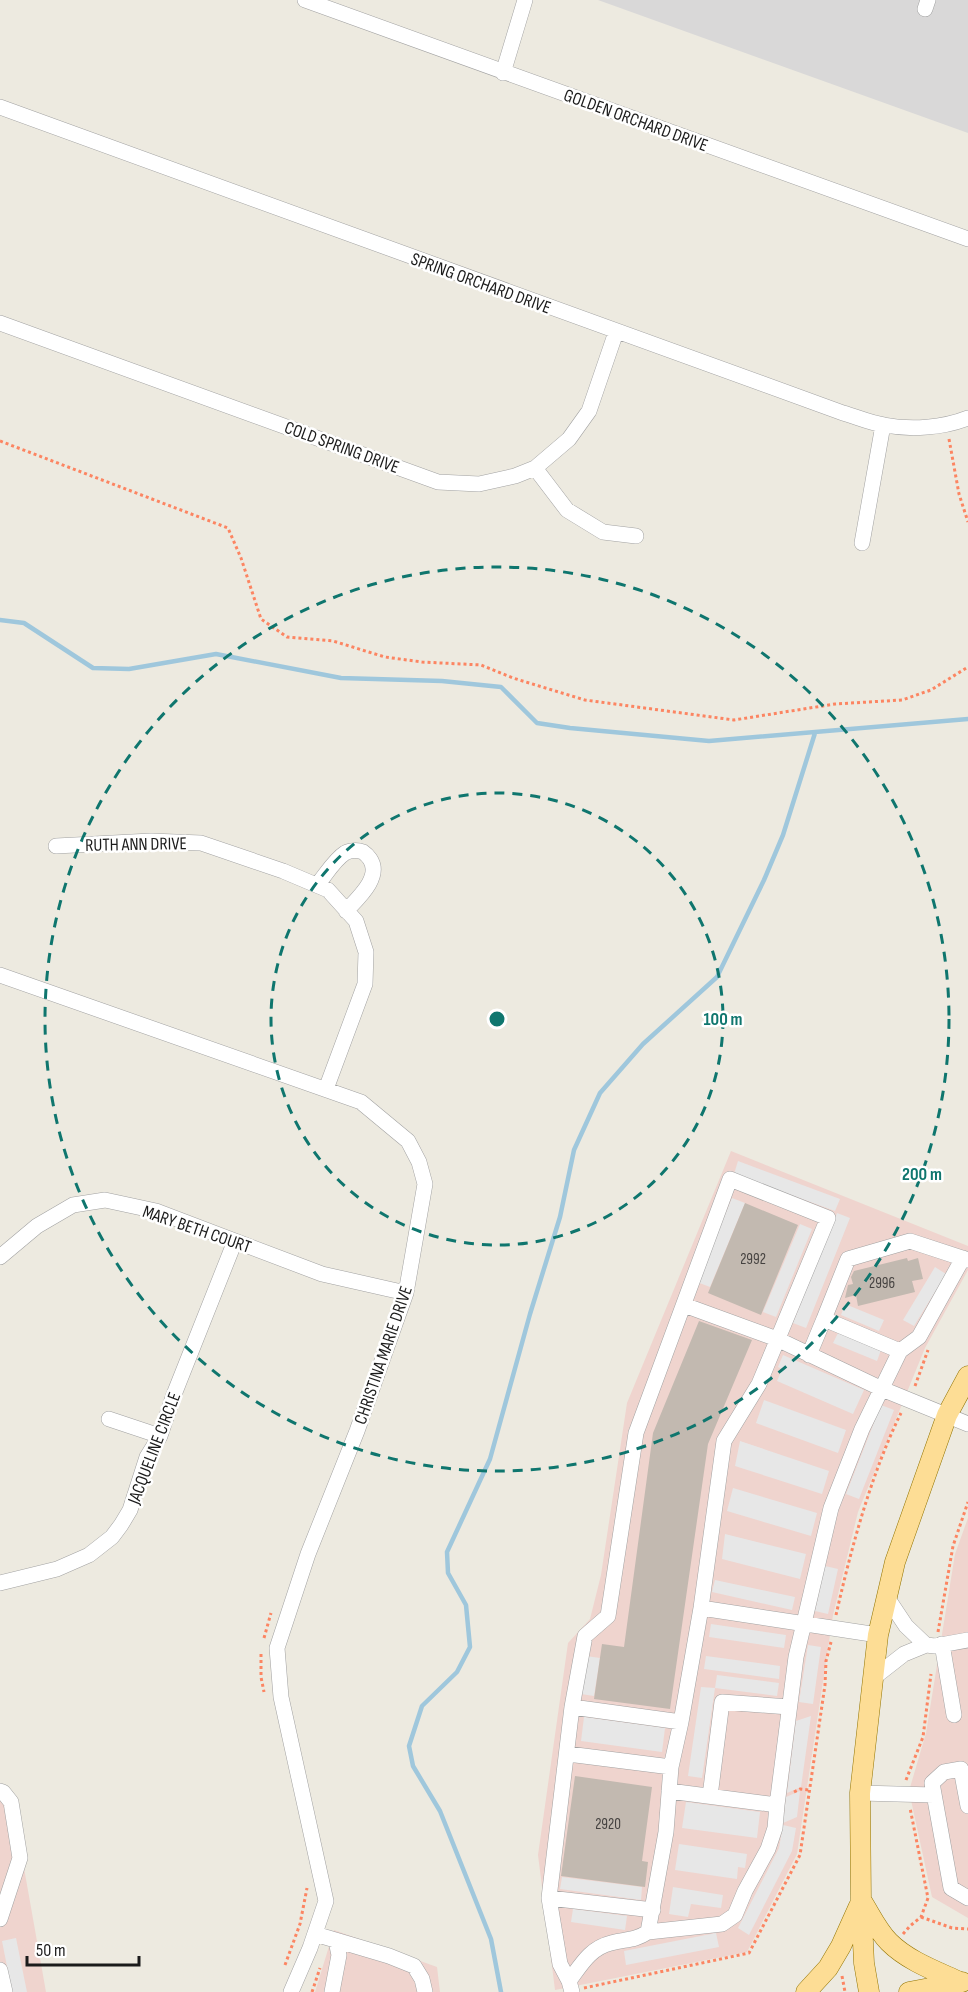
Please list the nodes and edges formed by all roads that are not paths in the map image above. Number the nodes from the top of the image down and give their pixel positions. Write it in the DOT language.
graph roads {
  1 [pos="305,0"];
  2 [pos="525,0"];
  3 [pos="502,73"];
  4 [pos="0,107"];
  5 [pos="968,239"];
  6 [pos="0,323"];
  7 [pos="616,332"];
  8 [pos="968,418"];
  9 [pos="883,425"];
  10 [pos="535,468"];
  11 [pos="636,536"];
  12 [pos="862,543"];
  13 [pos="56,846"];
  14 [pos="316,885"];
  15 [pos="346,910"];
  16 [pos="0,975"];
  17 [pos="326,1089"];
  18 [pos="235,1241"];
  19 [pos="0,1257"];
  20 [pos="966,1259"];
  21 [pos="406,1293"];
  22 [pos="684,1305"];
  23 [pos="824,1319"];
  24 [pos="777,1339"];
  25 [pos="900,1351"];
  26 [pos="809,1355"];
  27 [pos="968,1376"];
  28 [pos="882,1389"];
  29 [pos="947,1415"];
  30 [pos="109,1419"];
  31 [pos="968,1424"];
  32 [pos="160,1436"];
  33 [pos="0,1583"];
  34 [pos="886,1596"];
  35 [pos="701,1608"];
  36 [pos="804,1624"];
  37 [pos="878,1635"];
  38 [pos="968,1640"];
  39 [pos="934,1645"];
  40 [pos="872,1679"];
  41 [pos="572,1707"];
  42 [pos="789,1707"];
  43 [pos="954,1715"];
  44 [pos="681,1722"];
  45 [pos="568,1754"];
  46 [pos="965,1765"];
  47 [pos="671,1767"];
  48 [pos="0,1791"];
  49 [pos="669,1791"];
  50 [pos="860,1793"];
  51 [pos="934,1794"];
  52 [pos="710,1796"];
  53 [pos="777,1804"];
  54 [pos="968,1806"];
  55 [pos="549,1898"];
  56 [pos="968,1898"];
  57 [pos="861,1900"];
  58 [pos="653,1910"];
  59 [pos="0,1919"];
  60 [pos="648,1932"];
  61 [pos="315,1934"];
  62 [pos="336,1941"];
  63 [pos="0,1970"];
  64 [pos="960,1985"];
  65 [pos="571,1988"];
  66 [pos="5,1992"];
  67 [pos="291,1992"];
  68 [pos="332,1992"];
  69 [pos="425,1992"];
  70 [pos="806,1992"];
  71 [pos="869,1992"];
  72 [pos="909,1992"];
  1 -- 3 [label="street, GOLDEN ORCHARD DRIVE"];
  2 -- 3 [label="street"];
  3 -- 5 [label="street, GOLDEN ORCHARD DRIVE"];
  4 -- 7 [label="street, SPRING ORCHARD DRIVE"];
  6 -- 10 [label="street, COLD SPRING DRIVE"];
  7 -- 9 [label="street, SPRING ORCHARD DRIVE"];
  7 -- 10 [label="street, COLD SPRING DRIVE"];
  8 -- 9 [label="street, SPRING ORCHARD DRIVE"];
  9 -- 12 [label="street"];
  10 -- 11 [label="street"];
  13 -- 14 [label="street, RUTH ANN DRIVE"];
  14 -- 15 [label="street, RUTH ANN DRIVE"];
  14 -- 15 [label="street"];
  15 -- 17 [label="street, RUTH ANN DRIVE"];
  16 -- 17 [label="street, CHRISTINA MARIE DRIVE"];
  17 -- 21 [label="street, CHRISTINA MARIE DRIVE"];
  18 -- 19 [label="street, MARY BETH COURT"];
  18 -- 21 [label="street, MARY BETH COURT"];
  18 -- 32 [label="street, JACQUELINE CIRCLE"];
  20 -- 23 [label="street"];
  20 -- 25 [label="street"];
  21 -- 61 [label="street, CHRISTINA MARIE DRIVE"];
  22 -- 24 [label="street"];
  22 -- 24 [label="street"];
  22 -- 41 [label="street"];
  23 -- 25 [label="street"];
  23 -- 26 [label="street"];
  24 -- 26 [label="street"];
  24 -- 35 [label="street"];
  25 -- 28 [label="street"];
  26 -- 28 [label="street"];
  27 -- 29 [label="main road"];
  28 -- 29 [label="street"];
  28 -- 36 [label="street"];
  29 -- 31 [label="street"];
  29 -- 34 [label="main road"];
  30 -- 32 [label="street"];
  32 -- 33 [label="street, JACQUELINE CIRCLE"];
  34 -- 37 [label="main road"];
  34 -- 39 [label="street"];
  35 -- 36 [label="street"];
  35 -- 44 [label="street"];
  36 -- 37 [label="street"];
  36 -- 42 [label="street"];
  37 -- 40 [label="main road"];
  38 -- 39 [label="street"];
  39 -- 40 [label="street"];
  39 -- 43 [label="street"];
  40 -- 50 [label="main road"];
  41 -- 44 [label="street"];
  41 -- 45 [label="street"];
  42 -- 52 [label="street"];
  42 -- 53 [label="street"];
  44 -- 47 [label="street"];
  45 -- 47 [label="street"];
  45 -- 55 [label="street"];
  46 -- 51 [label="street"];
  46 -- 54 [label="street"];
  47 -- 49 [label="street"];
  48 -- 59 [label="street"];
  49 -- 52 [label="street"];
  49 -- 58 [label="street"];
  50 -- 51 [label="street"];
  50 -- 57 [label="main road"];
  51 -- 56 [label="street"];
  52 -- 53 [label="street"];
  53 -- 60 [label="street"];
  55 -- 58 [label="street"];
  55 -- 65 [label="street"];
  57 -- 64 [label="main road"];
  57 -- 70 [label="main road"];
  57 -- 71 [label="main road"];
  58 -- 60 [label="street"];
  60 -- 65 [label="street"];
  61 -- 62 [label="street"];
  61 -- 67 [label="street, CHRISTINA MARIE DRIVE"];
  62 -- 68 [label="street"];
  62 -- 69 [label="street"];
  63 -- 66 [label="street"];
  64 -- 72 [label="main road"];
}
